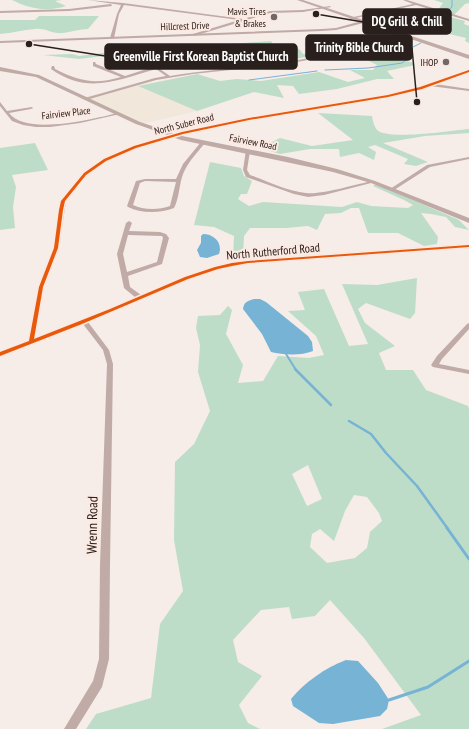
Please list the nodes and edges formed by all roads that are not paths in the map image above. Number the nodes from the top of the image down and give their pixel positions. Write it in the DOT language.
graph roads {
  1 [pos="89,0"];
  2 [pos="299,0"];
  3 [pos="308,0"];
  4 [pos="404,0"];
  5 [pos="121,4"];
  6 [pos="416,4"];
  7 [pos="330,7"];
  8 [pos="324,8"];
  9 [pos="0,12"];
  10 [pos="357,16"];
  11 [pos="351,18"];
  12 [pos="242,20"];
  13 [pos="469,20"];
  14 [pos="366,21"];
  15 [pos="403,33"];
  16 [pos="194,35"];
  17 [pos="112,38"];
  18 [pos="0,42"];
  19 [pos="469,53"];
  20 [pos="469,57"];
  21 [pos="94,62"];
  22 [pos="148,62"];
  23 [pos="52,67"];
  24 [pos="155,68"];
  25 [pos="0,69"];
  26 [pos="469,71"];
  27 [pos="124,77"];
  28 [pos="170,77"];
  29 [pos="429,85"];
  30 [pos="469,90"];
  31 [pos="86,100"];
  32 [pos="0,103"];
  33 [pos="32,108"];
  34 [pos="7,112"];
  35 [pos="118,114"];
  36 [pos="172,135"];
  37 [pos="203,143"];
  38 [pos="248,151"];
  39 [pos="469,158"];
  40 [pos="179,181"];
  41 [pos="373,182"];
  42 [pos="392,190"];
  43 [pos="469,221"];
  44 [pos="129,222"];
  45 [pos="126,233"];
  46 [pos="469,246"];
  47 [pos="125,275"];
  48 [pos="140,298"];
  49 [pos="84,321"];
  50 [pos="469,325"];
  51 [pos="31,342"];
  52 [pos="0,354"];
  53 [pos="469,372"];
  54 [pos="70,729"];
  1 -- 5 [label="street"];
  2 -- 8 [label="main road"];
  3 -- 7 [label="main road"];
  4 -- 6 [label="street"];
  5 -- 9 [label="street"];
  5 -- 12 [label="street"];
  5 -- 17 [label="street"];
  6 -- 10 [label="street"];
  6 -- 13 [label="street"];
  7 -- 8 [label="street"];
  7 -- 10 [label="main road"];
  8 -- 11 [label="main road"];
  8 -- 12 [label="street"];
  10 -- 11 [label="street"];
  10 -- 14 [label="main road"];
  11 -- 14 [label="main road"];
  12 -- 16 [label="street"];
  14 -- 15 [label="main road"];
  14 -- 16 [label="street, Hillcrest Drive"];
  15 -- 19 [label="main road"];
  15 -- 20 [label="main road"];
  15 -- 28 [label="street"];
  16 -- 17 [label="street, Hillcrest Drive"];
  17 -- 18 [label="street, Hillcrest Drive"];
  21 -- 27 [label="street"];
  22 -- 24 [label="street"];
  23 -- 27 [label="street"];
  24 -- 27 [label="street"];
  24 -- 28 [label="street"];
  25 -- 31 [label="street, Fairview Road"];
  26 -- 29 [label="street, North Suber Road"];
  28 -- 31 [label="street"];
  29 -- 30 [label="street"];
  29 -- 36 [label="street, North Suber Road"];
  31 -- 35 [label="street, Fairview Road"];
  32 -- 34 [label="street, Fairview Place"];
  33 -- 34 [label="street"];
  34 -- 35 [label="street, Fairview Place"];
  35 -- 36 [label="street, Fairview Road"];
  36 -- 37 [label="street, Fairview Road"];
  36 -- 51 [label="street, North Suber Road"];
  37 -- 38 [label="street, Fairview Road"];
  37 -- 40 [label="street"];
  38 -- 41 [label="street, Fairview Road"];
  38 -- 41 [label="street"];
  39 -- 42 [label="street"];
  40 -- 40 [label="street"];
  41 -- 42 [label="street, Fairview Road"];
  42 -- 43 [label="street, Fairview Road"];
  44 -- 45 [label="street"];
  45 -- 47 [label="street"];
  45 -- 47 [label="street"];
  46 -- 48 [label="street, North Rutherford Road"];
  47 -- 48 [label="street"];
  48 -- 49 [label="street, North Rutherford Road"];
  49 -- 51 [label="street, North Rutherford Road"];
  49 -- 54 [label="street, Wrenn Road"];
  50 -- 53 [label="street"];
  51 -- 52 [label="street, North Rutherford Road"];
}
